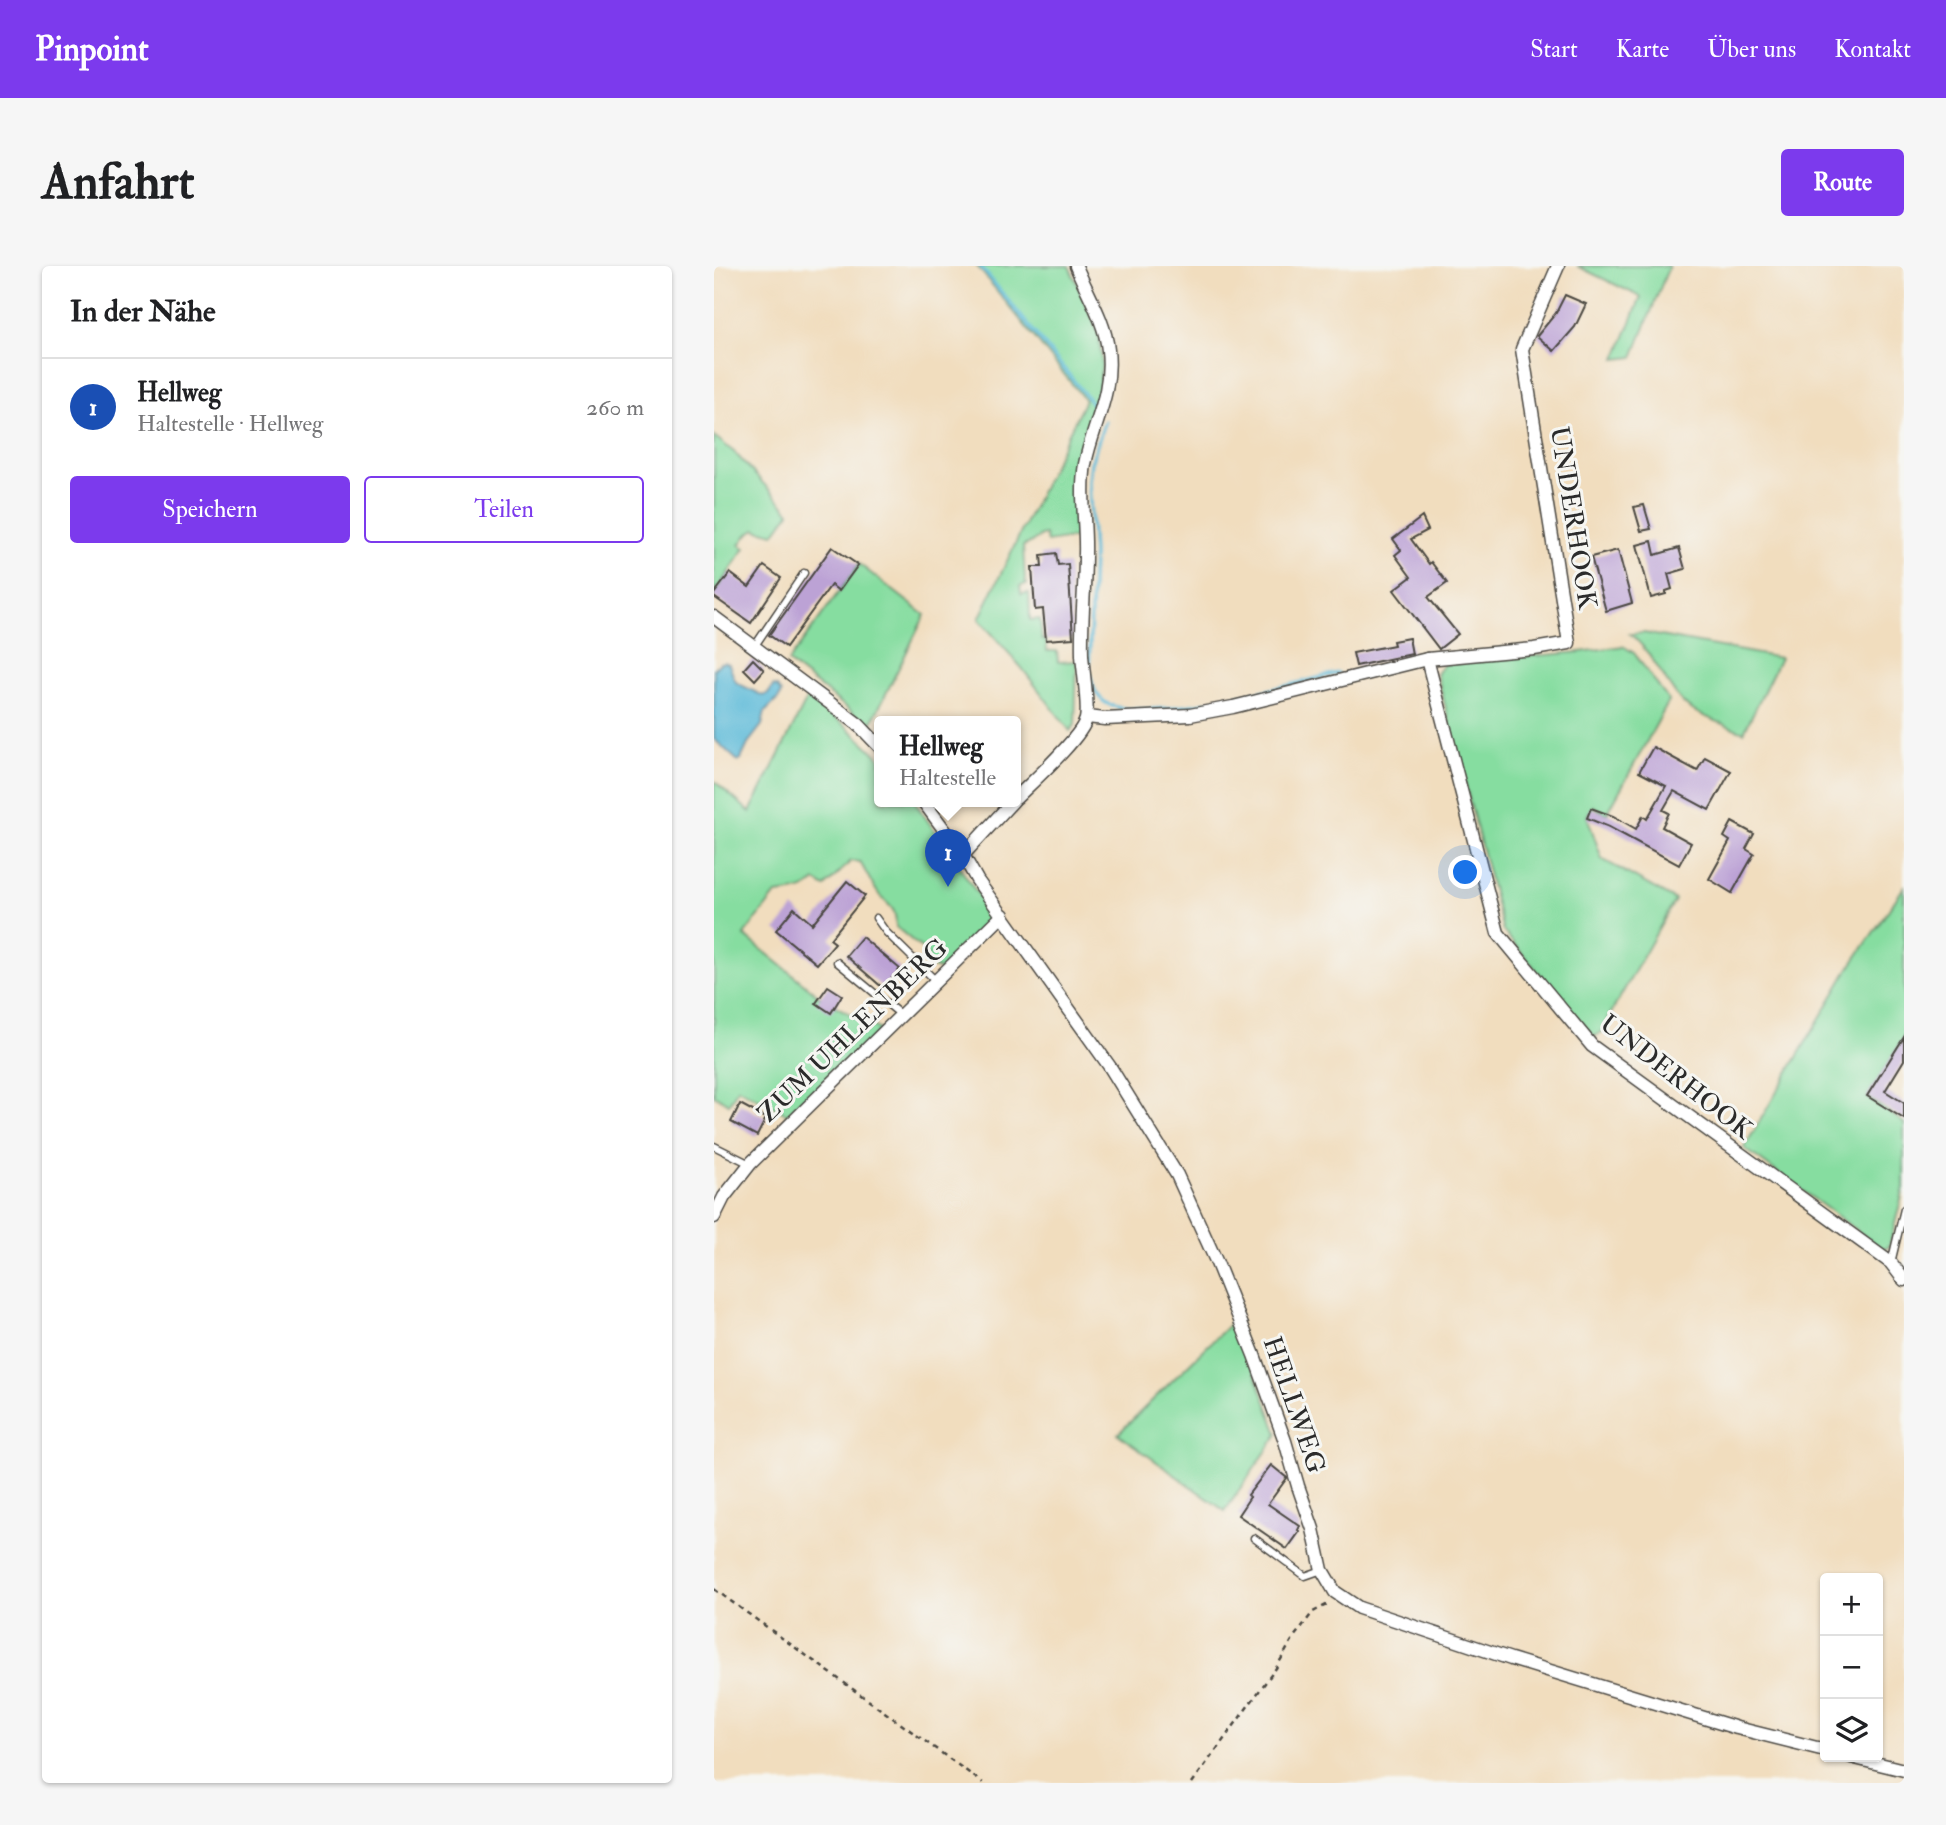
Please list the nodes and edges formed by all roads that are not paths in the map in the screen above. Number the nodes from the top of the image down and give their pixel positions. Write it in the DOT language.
graph roads {
  1 [pos="1076,266"];
  2 [pos="1558,266"];
  3 [pos="804,573"];
  4 [pos="714,617"];
  5 [pos="754,647"];
  6 [pos="1427,660"];
  7 [pos="1087,717"];
  8 [pos="874,741"];
  9 [pos="1021,794"];
  10 [pos="927,807"];
  11 [pos="1008,807"];
  12 [pos="963,855"];
  13 [pos="1003,915"];
  14 [pos="876,918"];
  15 [pos="837,962"];
  16 [pos="936,981"];
  17 [pos="901,1015"];
  18 [pos="714,1146"];
  19 [pos="750,1164"];
  20 [pos="719,1199"];
  21 [pos="1904,1209"];
  22 [pos="714,1217"];
  23 [pos="1891,1263"];
  24 [pos="1904,1280"];
  25 [pos="1254,1538"];
  26 [pos="1322,1570"];
  27 [pos="1820,1749"];
  28 [pos="1871,1762"];
  29 [pos="1904,1770"];
  1 -- 7 [label="street"];
  2 -- 6 [label="street, UNDERHOOK"];
  3 -- 5 [label="lane"];
  4 -- 5 [label="street"];
  5 -- 8 [label="street"];
  6 -- 7 [label="street, UNDERHOOK"];
  6 -- 23 [label="street, UNDERHOOK"];
  7 -- 9 [label="street"];
  10 -- 12 [label="street, HELLWEG"];
  11 -- 12 [label="street"];
  12 -- 13 [label="street, HELLWEG"];
  13 -- 16 [label="street, ZUM UHLENBERG"];
  13 -- 26 [label="street, HELLWEG"];
  14 -- 16 [label="lane"];
  15 -- 17 [label="lane"];
  16 -- 17 [label="street, ZUM UHLENBERG"];
  17 -- 19 [label="street, ZUM UHLENBERG"];
  18 -- 19 [label="lane"];
  19 -- 20 [label="street, ZUM UHLENBERG"];
  20 -- 22 [label="street, ZUM UHLENBERG"];
  21 -- 23 [label="lane"];
  23 -- 24 [label="street, UNDERHOOK"];
  25 -- 26 [label="lane"];
  26 -- 27 [label="street, HELLWEG"];
  28 -- 29 [label="street"];
}
